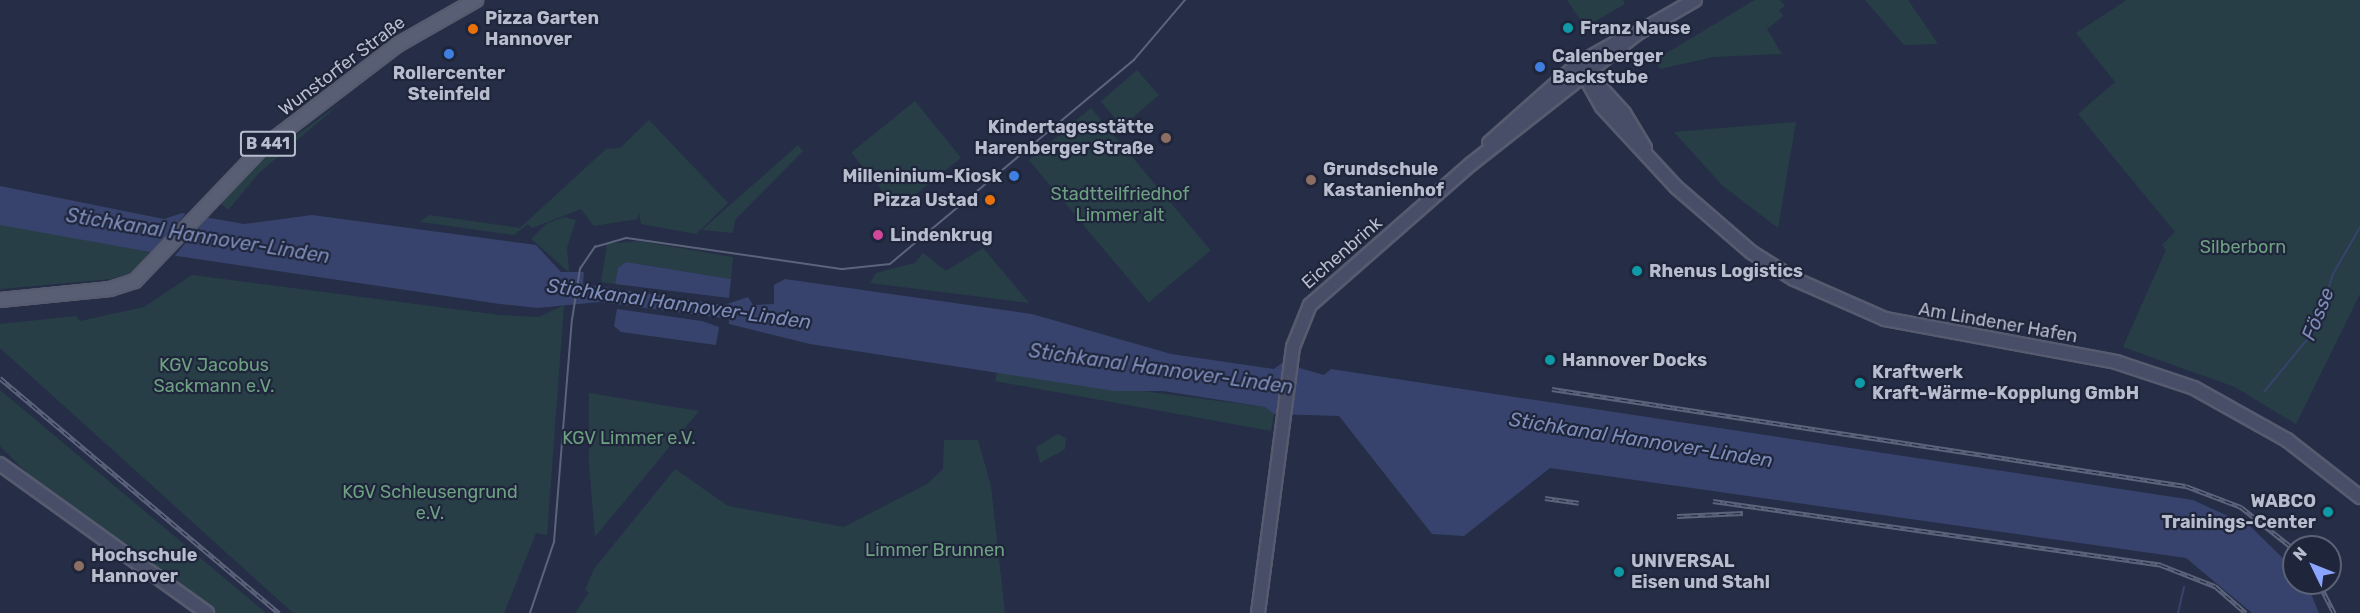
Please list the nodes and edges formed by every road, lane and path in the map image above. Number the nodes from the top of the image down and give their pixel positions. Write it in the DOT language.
graph roads {
  1 [pos="476,0"];
  2 [pos="1695,0"];
  3 [pos="1636,34"];
  4 [pos="1578,64"];
  5 [pos="1585,75"];
  6 [pos="1471,164"];
  7 [pos="0,300"];
  8 [pos="0,457"];
  9 [pos="5,467"];
  10 [pos="2360,497"];
  11 [pos="207,613"];
  12 [pos="1258,613"];
  1 -- 7 [label="main road, Wunstorfer Straße / B 441"];
  2 -- 3 [label="main road"];
  3 -- 4 [label="main road, Eichenbrink"];
  3 -- 5 [label="main road, Eichenbrink"];
  4 -- 5 [label="main road, Am Lindener Hafen"];
  4 -- 6 [label="main road, Eichenbrink"];
  5 -- 6 [label="main road, Eichenbrink"];
  5 -- 10 [label="main road, Am Lindener Hafen"];
  6 -- 12 [label="main road, Eichenbrink"];
  8 -- 9 [label="main road"];
  9 -- 11 [label="main road"];
}
